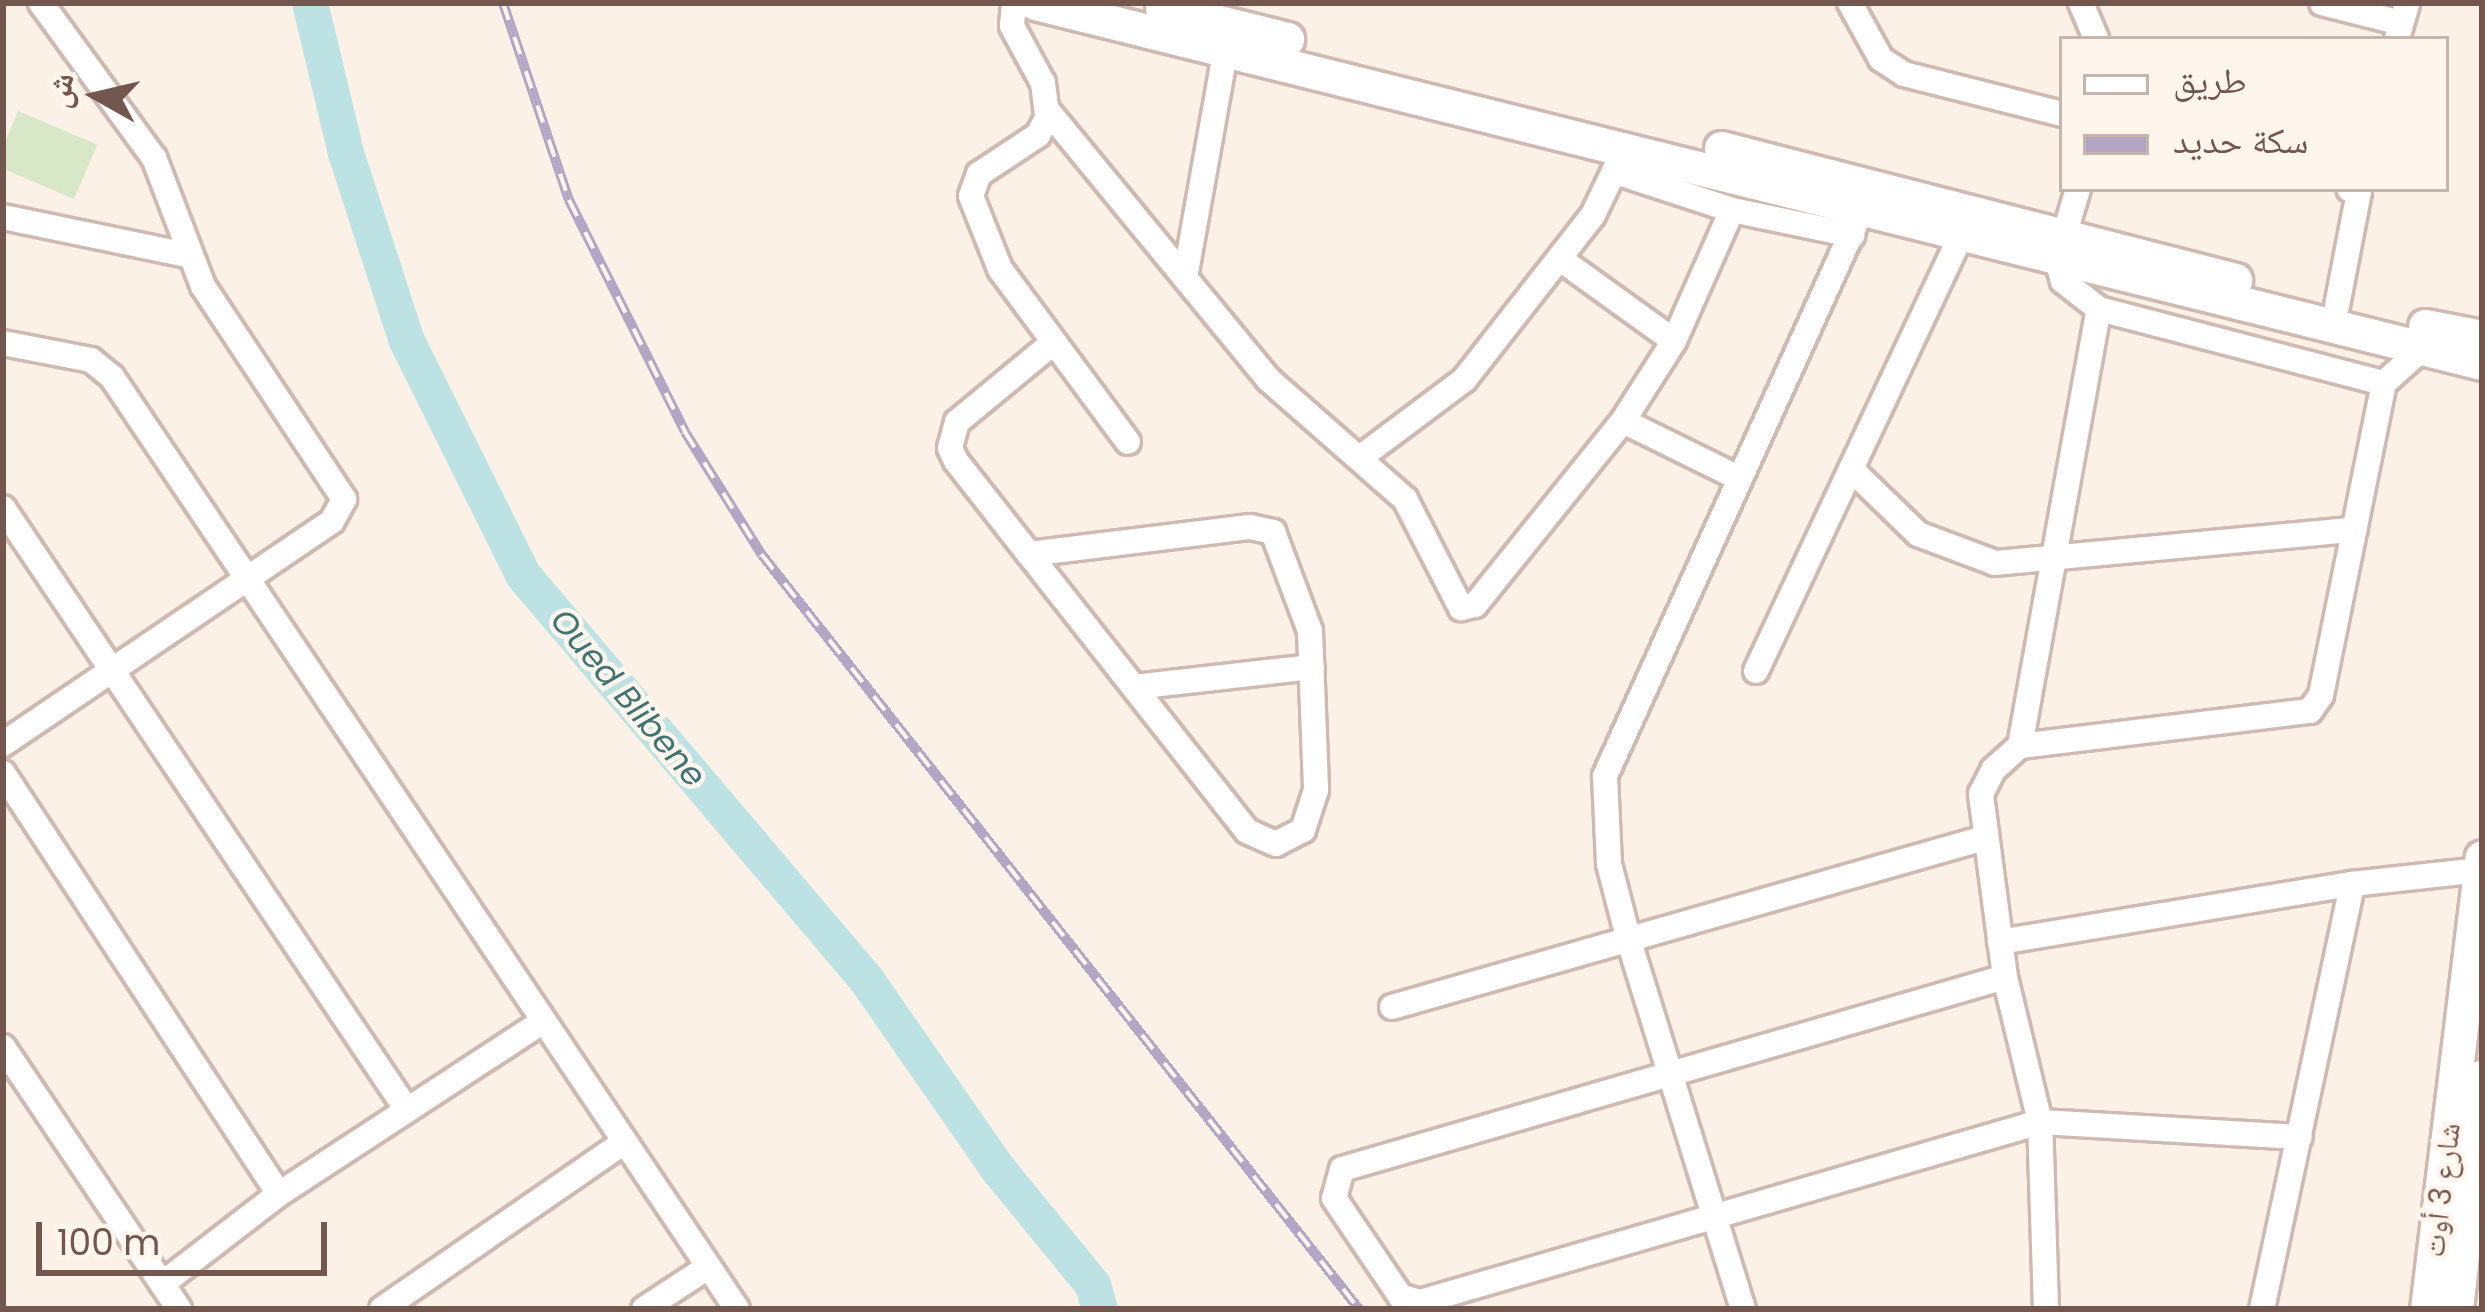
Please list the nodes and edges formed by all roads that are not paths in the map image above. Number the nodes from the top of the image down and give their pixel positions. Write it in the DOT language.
graph roads {
  1 [pos="40,3"];
  2 [pos="1013,3"];
  3 [pos="1035,3"];
  4 [pos="1138,3"];
  5 [pos="1850,3"];
  6 [pos="2081,3"];
  7 [pos="2322,3"];
  8 [pos="2402,22"];
  9 [pos="2095,36"];
  10 [pos="1226,38"];
  11 [pos="1048,111"];
  12 [pos="2059,113"];
  13 [pos="1623,160"];
  14 [pos="2077,192"];
  15 [pos="2356,192"];
  16 [pos="1732,210"];
  17 [pos="3,217"];
  18 [pos="1857,222"];
  19 [pos="1961,235"];
  20 [pos="2063,248"];
  21 [pos="186,255"];
  22 [pos="1560,259"];
  23 [pos="1185,278"];
  24 [pos="2337,306"];
  25 [pos="2098,309"];
  26 [pos="2482,337"];
  27 [pos="1674,341"];
  28 [pos="3,343"];
  29 [pos="1052,343"];
  30 [pos="2423,348"];
  31 [pos="2482,363"];
  32 [pos="2384,383"];
  33 [pos="1623,422"];
  34 [pos="1128,442"];
  35 [pos="1361,457"];
  36 [pos="1852,469"];
  37 [pos="1739,478"];
  38 [pos="3,508"];
  39 [pos="2354,530"];
  40 [pos="1029,554"];
  41 [pos="2055,558"];
  42 [pos="248,580"];
  43 [pos="1312,667"];
  44 [pos="114,669"];
  45 [pos="1756,671"];
  46 [pos="1134,687"];
  47 [pos="3,744"];
  48 [pos="2020,746"];
  49 [pos="3,773"];
  50 [pos="1984,838"];
  51 [pos="2481,863"];
  52 [pos="2352,884"];
  53 [pos="1628,938"];
  54 [pos="2000,943"];
  55 [pos="2005,977"];
  56 [pos="1392,1007"];
  57 [pos="543,1021"];
  58 [pos="3,1047"];
  59 [pos="1666,1070"];
  60 [pos="2482,1076"];
  61 [pos="407,1109"];
  62 [pos="2040,1122"];
  63 [pos="2300,1137"];
  64 [pos="624,1142"];
  65 [pos="279,1194"];
  66 [pos="1717,1219"];
  67 [pos="708,1267"];
  68 [pos="162,1284"];
  69 [pos="179,1309"];
  70 [pos="382,1309"];
  71 [pos="644,1309"];
  72 [pos="736,1309"];
  73 [pos="1743,1309"];
  74 [pos="2046,1309"];
  75 [pos="2262,1309"];
  76 [pos="2427,1309"];
  77 [pos="2456,1309"];
  1 -- 21 [label="street"];
  2 -- 11 [label="street"];
  3 -- 10 [label="main road"];
  4 -- 10 [label="main road"];
  5 -- 12 [label="street"];
  6 -- 9 [label="street"];
  7 -- 8 [label="street"];
  10 -- 13 [label="main road"];
  10 -- 20 [label="main road"];
  10 -- 23 [label="street"];
  11 -- 23 [label="street"];
  11 -- 29 [label="street"];
  13 -- 16 [label="street"];
  13 -- 18 [label="main road"];
  13 -- 22 [label="street"];
  14 -- 20 [label="street"];
  15 -- 24 [label="street"];
  16 -- 18 [label="street"];
  16 -- 27 [label="street"];
  17 -- 21 [label="street"];
  18 -- 19 [label="main road"];
  18 -- 37 [label="street"];
  19 -- 20 [label="main road"];
  19 -- 36 [label="street"];
  20 -- 24 [label="main road"];
  20 -- 25 [label="street"];
  20 -- 30 [label="main road"];
  21 -- 42 [label="street"];
  22 -- 27 [label="street"];
  22 -- 35 [label="street"];
  23 -- 35 [label="street"];
  24 -- 26 [label="main road"];
  25 -- 32 [label="street"];
  25 -- 41 [label="street"];
  27 -- 33 [label="street"];
  28 -- 42 [label="street"];
  29 -- 34 [label="street"];
  29 -- 40 [label="street"];
  30 -- 31 [label="main road"];
  30 -- 32 [label="street"];
  32 -- 39 [label="street"];
  33 -- 35 [label="street"];
  33 -- 37 [label="street"];
  36 -- 41 [label="street"];
  36 -- 45 [label="street"];
  37 -- 53 [label="street"];
  38 -- 44 [label="street"];
  39 -- 41 [label="street"];
  39 -- 48 [label="street"];
  40 -- 43 [label="street"];
  40 -- 46 [label="street"];
  41 -- 48 [label="street"];
  42 -- 44 [label="street"];
  42 -- 57 [label="street"];
  43 -- 46 [label="street"];
  43 -- 46 [label="street"];
  44 -- 47 [label="street"];
  44 -- 61 [label="street"];
  48 -- 50 [label="street"];
  49 -- 65 [label="street"];
  50 -- 53 [label="street"];
  50 -- 54 [label="street"];
  51 -- 52 [label="street"];
  51 -- 76 [label="main road, شارع 3 أوت"];
  52 -- 54 [label="street"];
  52 -- 63 [label="street"];
  53 -- 56 [label="street"];
  53 -- 59 [label="street"];
  54 -- 55 [label="street"];
  55 -- 59 [label="street"];
  55 -- 62 [label="street"];
  57 -- 61 [label="street"];
  57 -- 64 [label="street"];
  58 -- 68 [label="street"];
  59 -- 66 [label="street"];
  59 -- 66 [label="street"];
  60 -- 77 [label="main road"];
  61 -- 65 [label="street"];
  62 -- 63 [label="street"];
  62 -- 66 [label="street"];
  62 -- 74 [label="street"];
  63 -- 75 [label="street"];
  64 -- 67 [label="street"];
  64 -- 70 [label="street"];
  65 -- 68 [label="street"];
  66 -- 73 [label="street"];
  67 -- 71 [label="street"];
  67 -- 72 [label="street"];
  68 -- 69 [label="street"];
}
